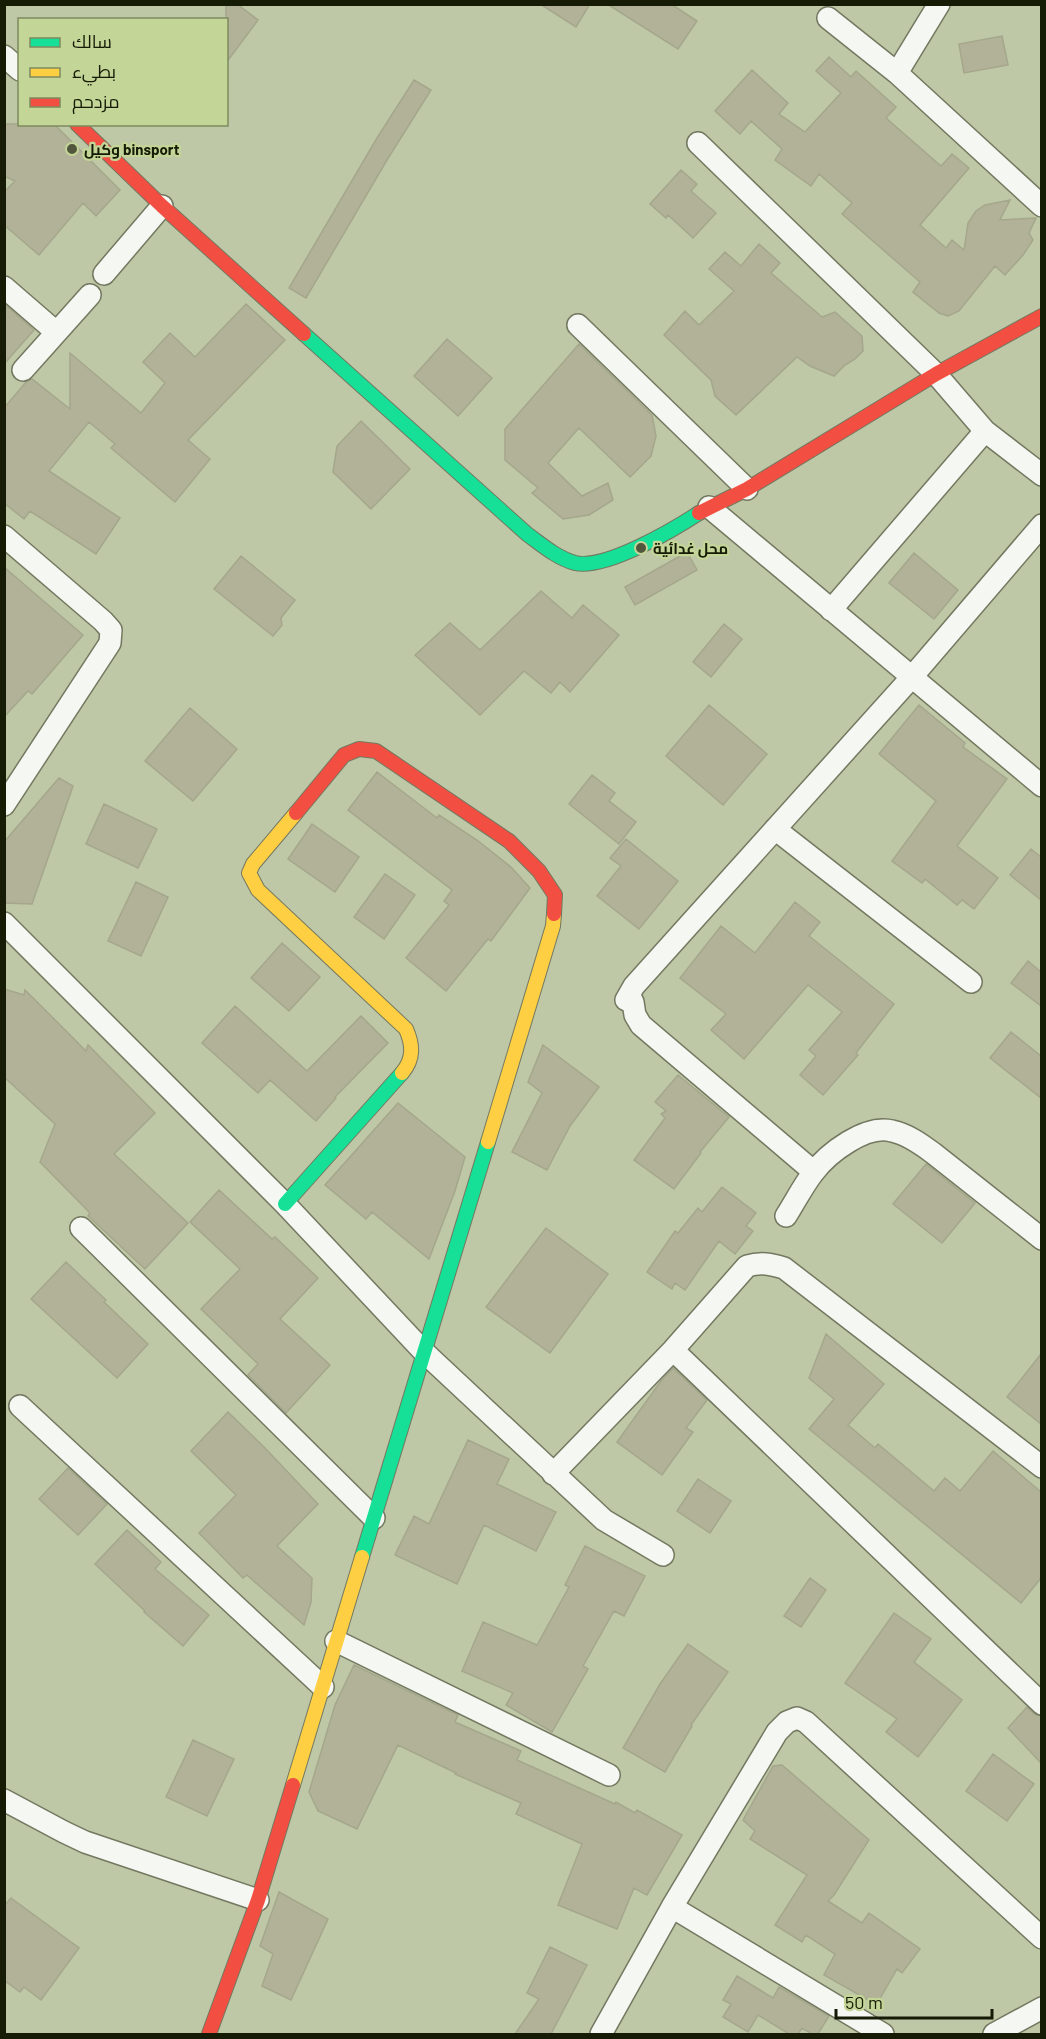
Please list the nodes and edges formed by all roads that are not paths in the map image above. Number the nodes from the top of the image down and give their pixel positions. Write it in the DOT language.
graph roads {
  1 [pos="939,4"];
  2 [pos="828,18"];
  3 [pos="4,56"];
  4 [pos="18,68"];
  5 [pos="897,73"];
  6 [pos="79,126"];
  7 [pos="698,143"];
  8 [pos="162,206"];
  9 [pos="1041,206"];
  10 [pos="104,274"];
  11 [pos="4,287"];
  12 [pos="90,295"];
  13 [pos="1041,316"];
  14 [pos="578,325"];
  15 [pos="56,332"];
  16 [pos="23,370"];
  17 [pos="936,374"];
  18 [pos="985,431"];
  19 [pos="1041,476"];
  20 [pos="747,489"];
  21 [pos="709,507"];
  22 [pos="1041,525"];
  23 [pos="4,536"];
  24 [pos="831,610"];
  25 [pos="911,678"];
  26 [pos="1041,786"];
  27 [pos="4,805"];
  28 [pos="775,829"];
  29 [pos="4,923"];
  30 [pos="970,982"];
  31 [pos="813,1172"];
  32 [pos="285,1204"];
  33 [pos="786,1216"];
  34 [pos="81,1228"];
  35 [pos="1041,1239"];
  36 [pos="673,1350"];
  37 [pos="424,1353"];
  38 [pos="21,1406"];
  39 [pos="1041,1467"];
  40 [pos="552,1474"];
  41 [pos="374,1518"];
  42 [pos="663,1555"];
  43 [pos="336,1641"];
  44 [pos="322,1687"];
  45 [pos="1041,1704"];
  46 [pos="609,1776"];
  47 [pos="4,1800"];
  48 [pos="258,1900"];
  49 [pos="672,1907"];
  50 [pos="1041,1938"];
  51 [pos="1041,2008"];
  52 [pos="209,2034"];
  53 [pos="601,2034"];
  54 [pos="883,2034"];
  55 [pos="994,2034"];
  1 -- 5 [label="street"];
  2 -- 5 [label="street"];
  3 -- 4 [label="street"];
  5 -- 9 [label="street"];
  6 -- 8 [label="street"];
  7 -- 17 [label="street"];
  8 -- 10 [label="street"];
  8 -- 21 [label="street"];
  11 -- 15 [label="street"];
  12 -- 15 [label="street"];
  13 -- 17 [label="street"];
  14 -- 20 [label="street"];
  15 -- 16 [label="street"];
  17 -- 18 [label="street"];
  17 -- 20 [label="street"];
  18 -- 19 [label="street"];
  18 -- 24 [label="street"];
  20 -- 21 [label="street"];
  21 -- 24 [label="street"];
  22 -- 25 [label="street"];
  23 -- 27 [label="street"];
  24 -- 25 [label="street"];
  25 -- 26 [label="street"];
  25 -- 28 [label="street"];
  28 -- 30 [label="street"];
  28 -- 31 [label="street"];
  29 -- 32 [label="street"];
  31 -- 33 [label="street"];
  31 -- 35 [label="street"];
  32 -- 37 [label="street"];
  32 -- 37 [label="street"];
  34 -- 41 [label="street"];
  36 -- 39 [label="street"];
  36 -- 40 [label="street"];
  36 -- 45 [label="street"];
  37 -- 40 [label="street"];
  37 -- 41 [label="street"];
  38 -- 44 [label="street"];
  40 -- 42 [label="street"];
  41 -- 43 [label="street"];
  43 -- 44 [label="street"];
  43 -- 46 [label="street"];
  44 -- 48 [label="street"];
  47 -- 48 [label="street"];
  48 -- 52 [label="street"];
  49 -- 50 [label="street"];
  49 -- 53 [label="street"];
  49 -- 54 [label="street"];
  51 -- 55 [label="street"];
}
